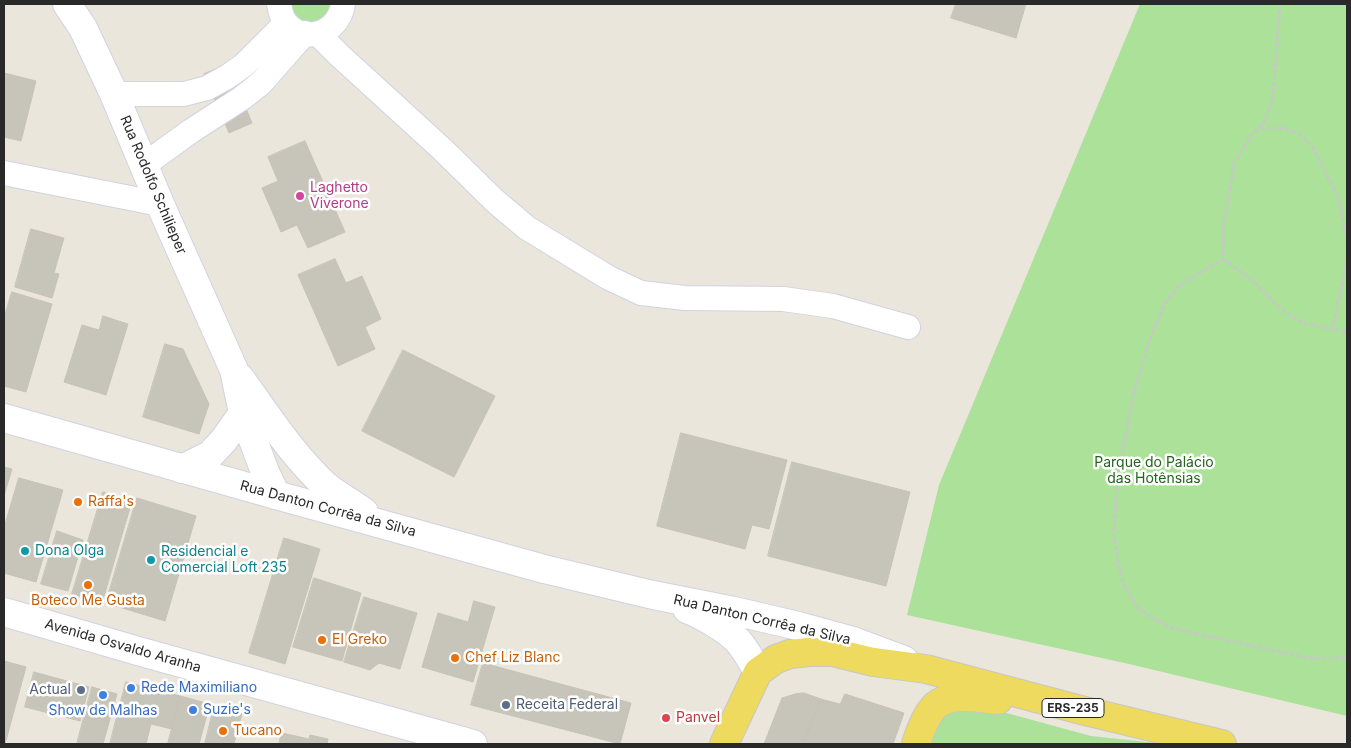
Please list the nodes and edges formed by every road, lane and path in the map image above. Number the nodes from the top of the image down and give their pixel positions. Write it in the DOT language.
graph roads {
  1 [pos="67,4"];
  2 [pos="343,4"];
  3 [pos="1280,4"];
  4 [pos="297,23"];
  5 [pos="114,94"];
  6 [pos="1259,128"];
  7 [pos="144,165"];
  8 [pos="4,173"];
  9 [pos="160,204"];
  10 [pos="1347,240"];
  11 [pos="1223,259"];
  12 [pos="1347,260"];
  13 [pos="908,327"];
  14 [pos="1332,330"];
  15 [pos="1347,332"];
  16 [pos="234,370"];
  17 [pos="243,413"];
  18 [pos="4,418"];
  19 [pos="182,469"];
  20 [pos="276,495"];
  21 [pos="382,524"];
  22 [pos="653,595"];
  23 [pos="4,612"];
  24 [pos="1347,657"];
  25 [pos="926,669"];
  26 [pos="758,672"];
  27 [pos="1081,710"];
  28 [pos="918,738"];
  29 [pos="726,742"];
  30 [pos="473,744"];
  31 [pos="1222,744"];
  1 -- 5 [label="main road, Rua Rodolfo Schilieper"];
  2 -- 4 [label="street"];
  3 -- 6 [label="path"];
  4 -- 5 [label="street"];
  4 -- 7 [label="street"];
  4 -- 13 [label="street"];
  5 -- 7 [label="main road, Rua Rodolfo Schilieper"];
  6 -- 10 [label="path"];
  6 -- 11 [label="path"];
  7 -- 9 [label="main road, Rua Rodolfo Schilieper"];
  8 -- 9 [label="street"];
  9 -- 16 [label="main road, Rua Rodolfo Schilieper"];
  11 -- 14 [label="path"];
  11 -- 24 [label="path"];
  12 -- 14 [label="path"];
  14 -- 15 [label="path"];
  16 -- 17 [label="main road, Rua Rodolfo Schilieper"];
  16 -- 21 [label="main road, Rua Rodolfo Schilieper"];
  17 -- 19 [label="main road"];
  17 -- 20 [label="main road, Rua Rodolfo Schilieper"];
  18 -- 19 [label="main road, Rua Danton Corrêa da Silva"];
  19 -- 20 [label="main road, Rua Danton Corrêa da Silva"];
  20 -- 21 [label="main road, Rua Danton Corrêa da Silva"];
  21 -- 22 [label="main road, Rua Danton Corrêa da Silva"];
  22 -- 25 [label="main road, Rua Danton Corrêa da Silva / ERS-235"];
  22 -- 26 [label="main road, Rua Danton Corrêa da Silva"];
  23 -- 30 [label="main road, Avenida Osvaldo Aranha"];
  25 -- 26 [label="main road"];
  25 -- 27 [label="main road, ERS-235"];
  25 -- 28 [label="main road"];
  26 -- 29 [label="main road"];
  27 -- 28 [label="main road"];
  27 -- 31 [label="main road, ERS-235"];
}
